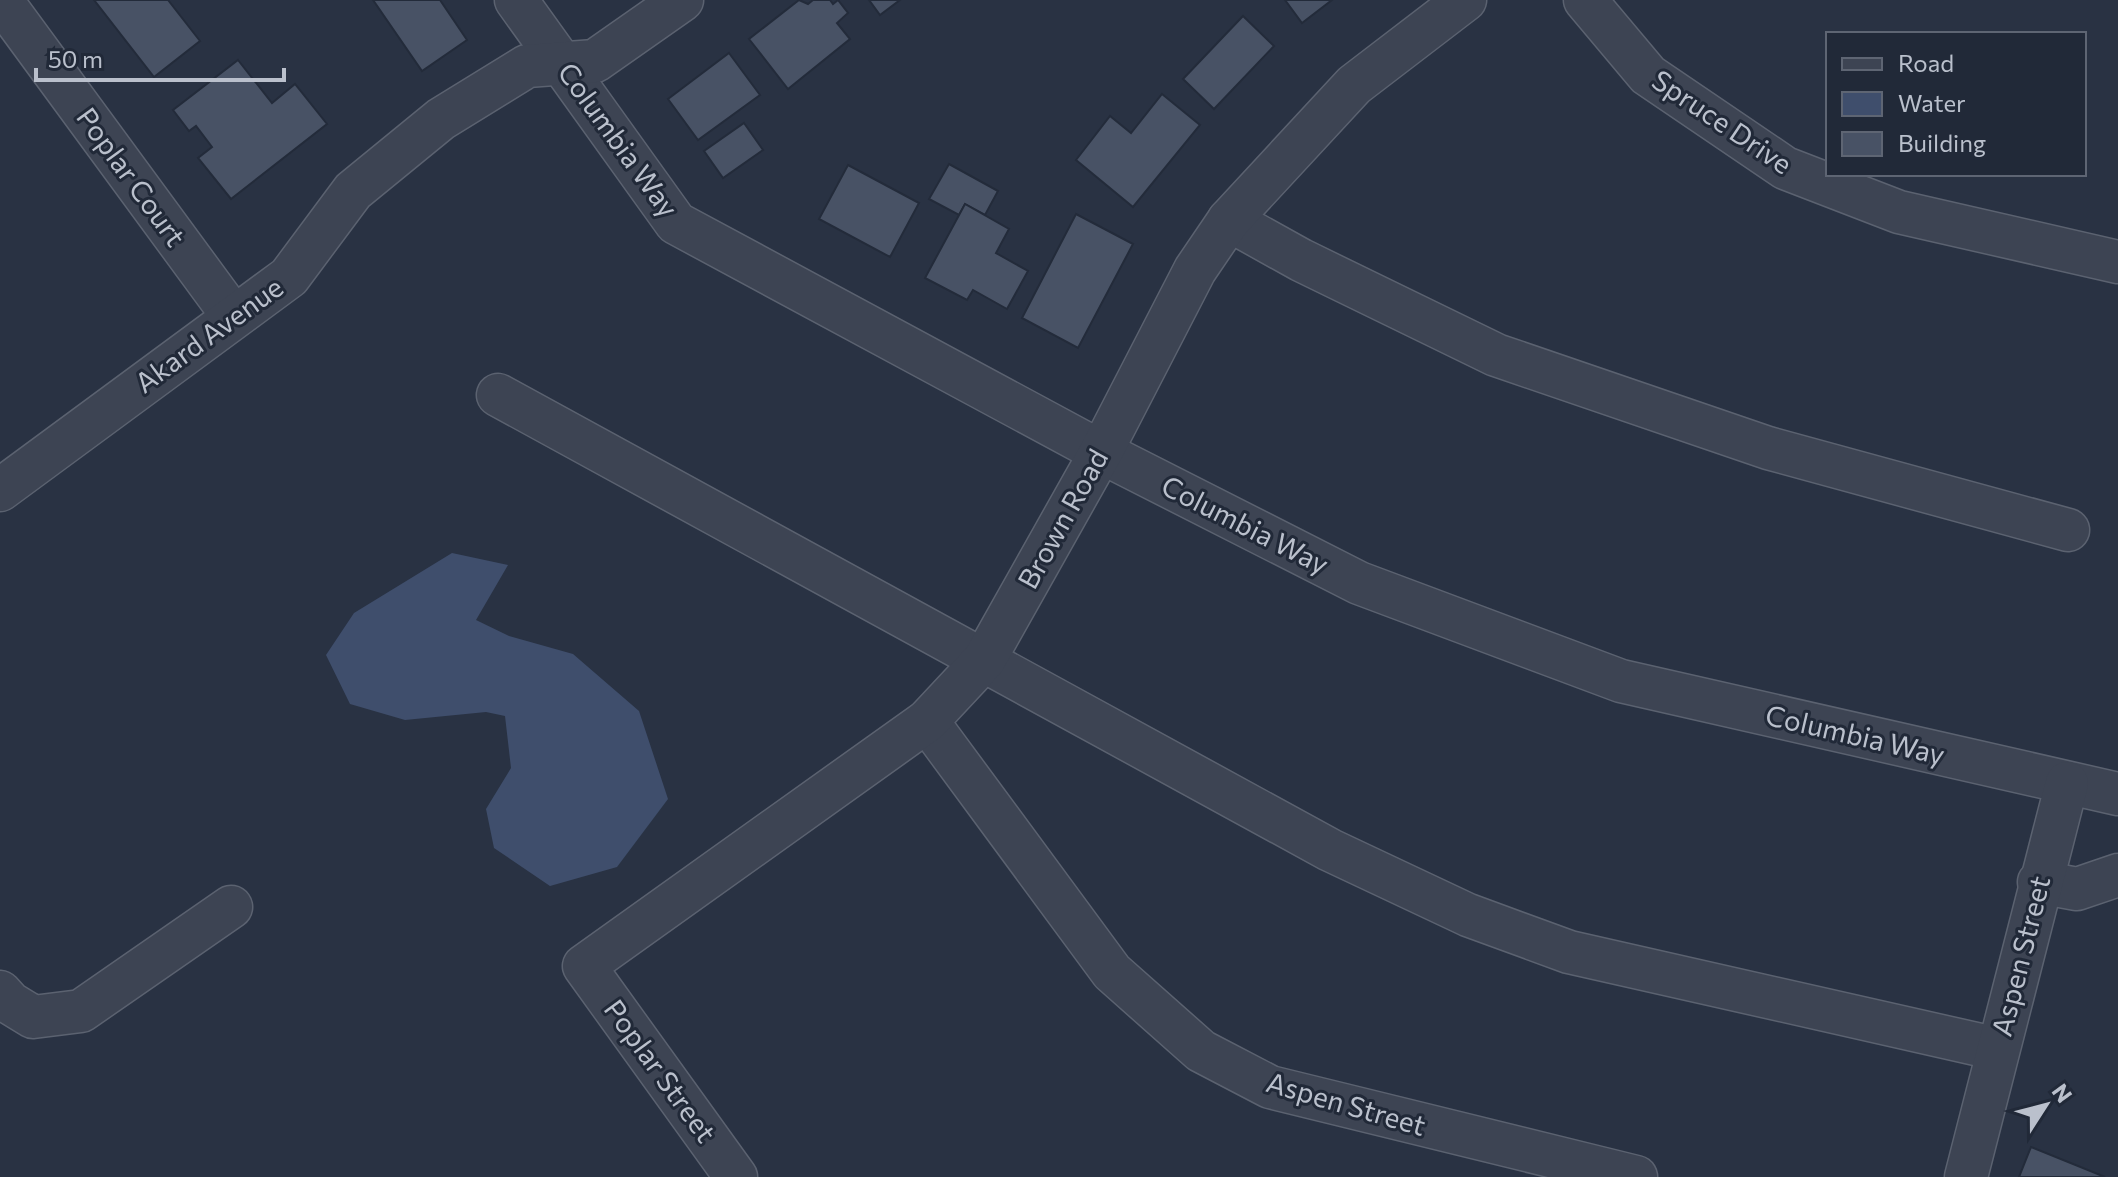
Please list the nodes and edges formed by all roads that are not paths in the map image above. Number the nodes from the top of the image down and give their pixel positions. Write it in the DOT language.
graph roads {
  1 [pos="1,0"];
  2 [pos="516,0"];
  3 [pos="682,0"];
  4 [pos="1465,0"];
  5 [pos="1585,0"];
  6 [pos="561,63"];
  7 [pos="1229,220"];
  8 [pos="2118,262"];
  9 [pos="233,316"];
  10 [pos="498,395"];
  11 [pos="1101,452"];
  12 [pos="0,490"];
  13 [pos="2068,530"];
  14 [pos="984,660"];
  15 [pos="927,721"];
  16 [pos="2067,783"];
  17 [pos="2118,794"];
  18 [pos="2118,875"];
  19 [pos="2058,886"];
  20 [pos="231,907"];
  21 [pos="584,966"];
  22 [pos="0,992"];
  23 [pos="1998,1049"];
  24 [pos="736,1177"];
  25 [pos="1636,1177"];
  26 [pos="1966,1177"];
  1 -- 9 [label="street, Poplar Court"];
  2 -- 6 [label="street, Columbia Way"];
  3 -- 6 [label="street, Akard Avenue"];
  4 -- 7 [label="street, Brown Road"];
  5 -- 8 [label="street, Spruce Drive"];
  6 -- 9 [label="street, Akard Avenue"];
  6 -- 11 [label="street, Columbia Way"];
  7 -- 11 [label="street, Brown Road"];
  7 -- 13 [label="street"];
  9 -- 12 [label="street, Akard Avenue"];
  10 -- 14 [label="street"];
  11 -- 14 [label="street, Brown Road"];
  11 -- 16 [label="street, Columbia Way"];
  14 -- 15 [label="street, Brown Road"];
  14 -- 23 [label="street"];
  15 -- 21 [label="street, Brown Road"];
  15 -- 25 [label="street, Aspen Street"];
  16 -- 17 [label="street, Columbia Way"];
  16 -- 19 [label="street, Aspen Street"];
  18 -- 19 [label="street"];
  19 -- 23 [label="street, Aspen Street"];
  20 -- 22 [label="street"];
  21 -- 24 [label="street, Poplar Street"];
  23 -- 26 [label="street, Aspen Street"];
}
